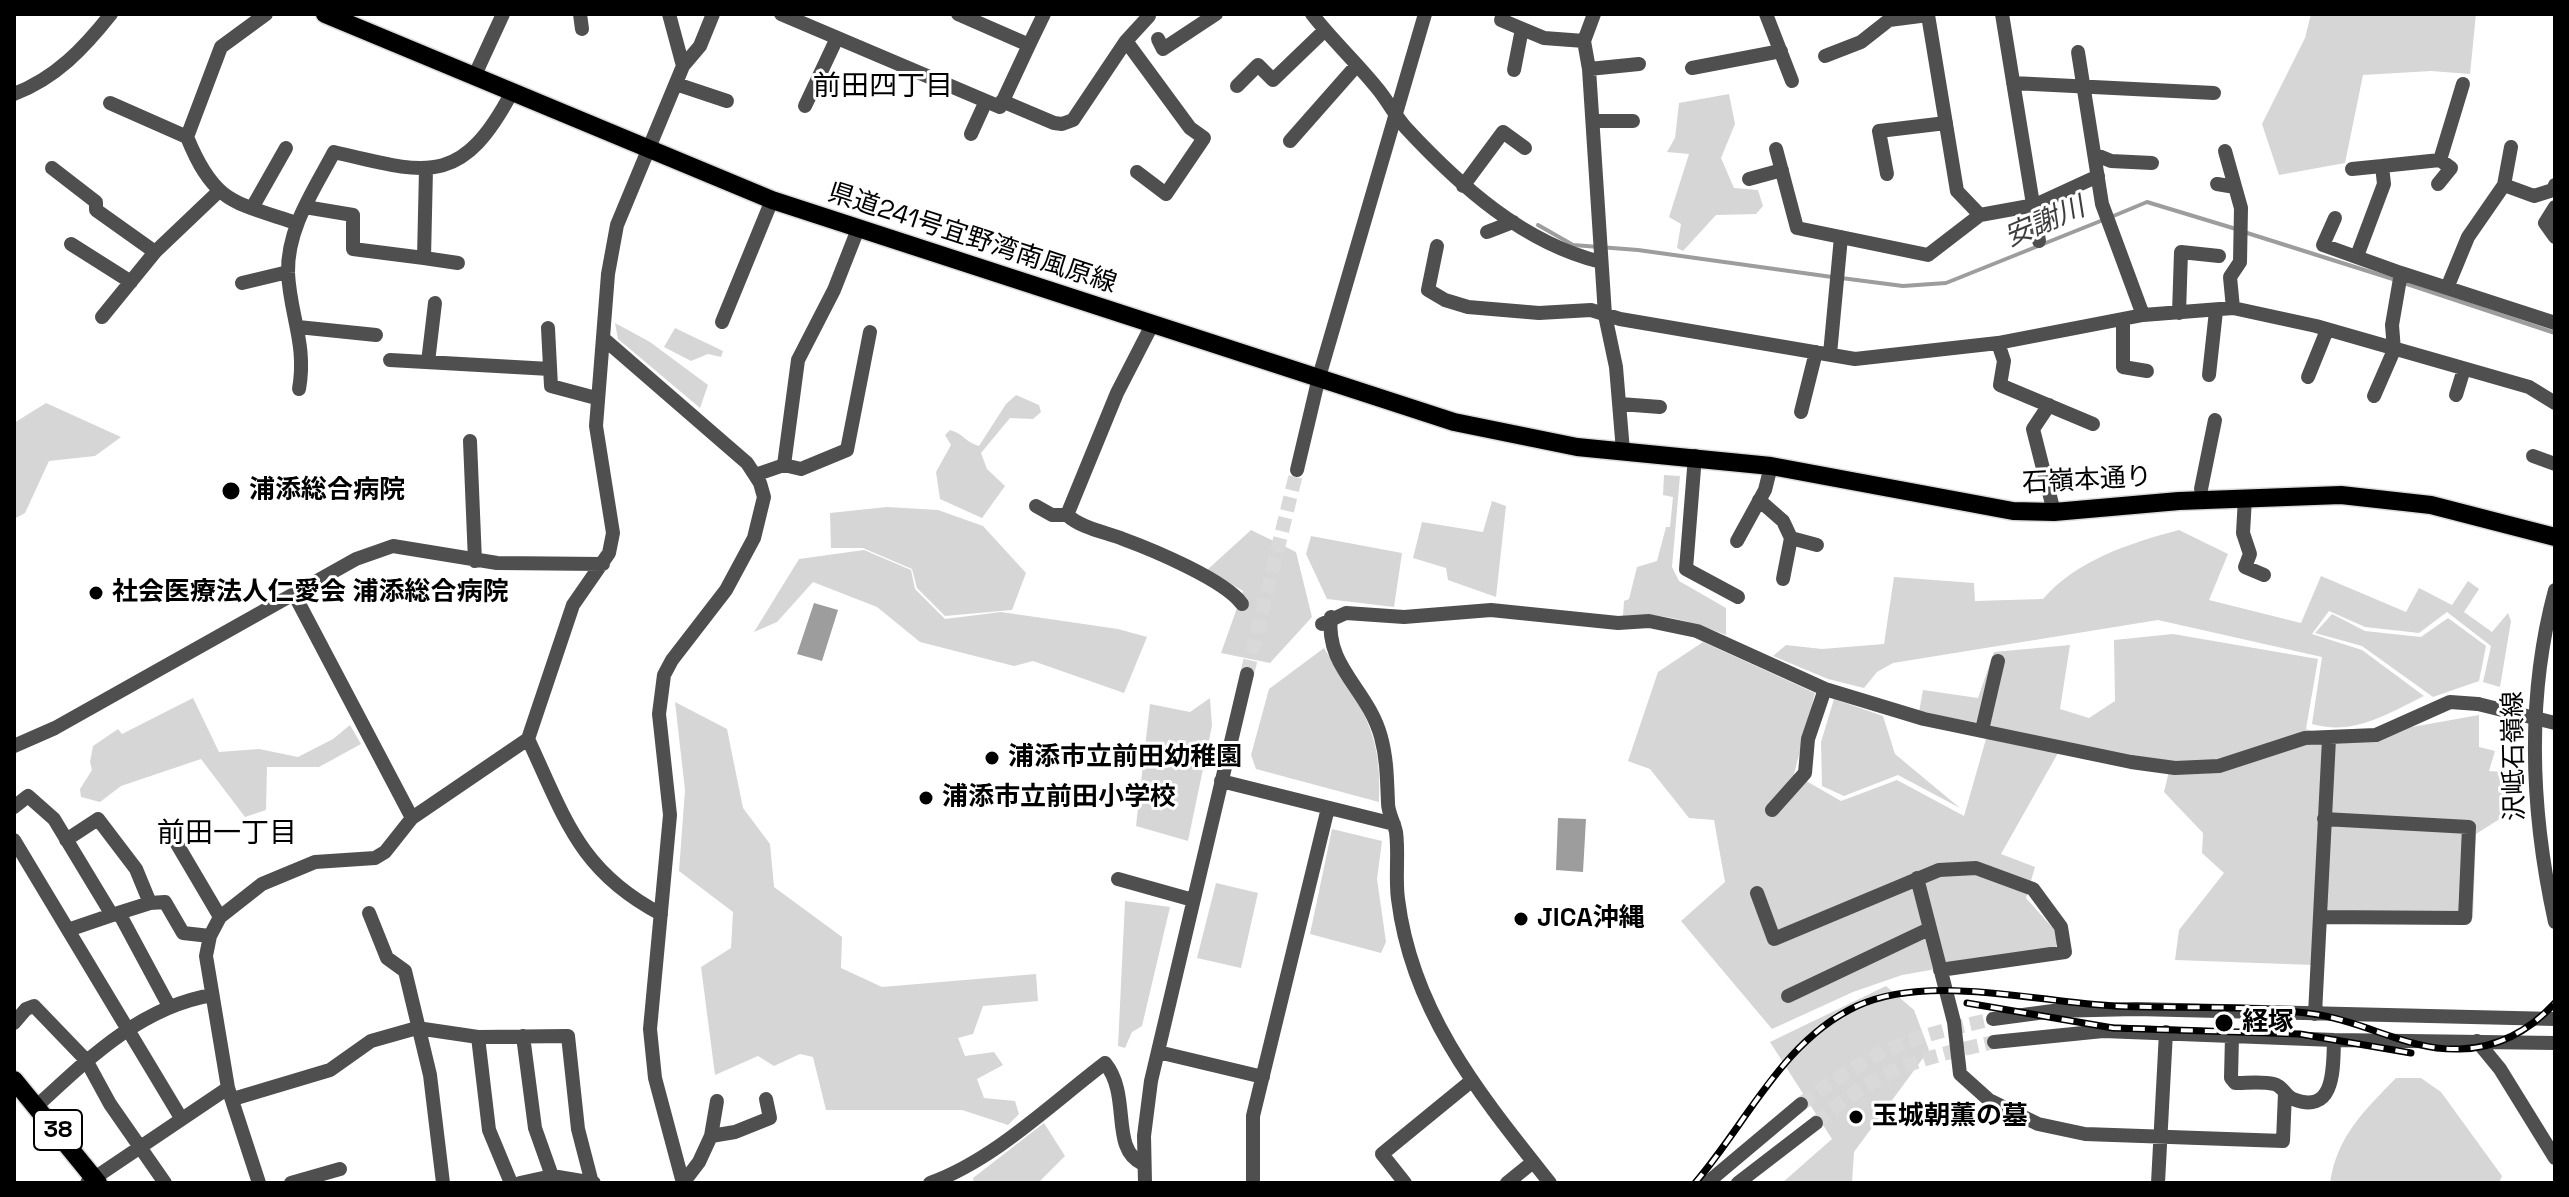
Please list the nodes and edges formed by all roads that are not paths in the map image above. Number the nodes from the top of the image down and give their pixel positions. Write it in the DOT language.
graph roads {
  1 [pos="111,14"];
  2 [pos="266,14"];
  3 [pos="325,14"];
  4 [pos="503,14"];
  5 [pos="669,14"];
  6 [pos="713,14"];
  7 [pos="781,14"];
  8 [pos="958,14"];
  9 [pos="1044,14"];
  10 [pos="1216,14"];
  11 [pos="1425,14"];
  12 [pos="1504,14"];
  13 [pos="1594,14"];
  14 [pos="1766,14"];
  15 [pos="2002,14"];
  16 [pos="1149,16"];
  17 [pos="1321,20"];
  18 [pos="1522,29"];
  19 [pos="837,38"];
  20 [pos="1158,39"];
  21 [pos="1126,41"];
  22 [pos="1584,41"];
  23 [pos="1029,45"];
  24 [pos="1781,51"];
  25 [pos="2078,52"];
  26 [pos="1825,56"];
  27 [pos="1639,64"];
  28 [pos="1357,65"];
  29 [pos="683,66"];
  30 [pos="1692,68"];
  31 [pos="1589,69"];
  32 [pos="1514,70"];
  33 [pos="474,77"];
  34 [pos="1792,81"];
  35 [pos="2013,83"];
  36 [pos="676,84"];
  37 [pos="1237,86"];
  38 [pos="2084,89"];
  39 [pos="2456,91"];
  40 [pos="512,92"];
  41 [pos="2214,93"];
  42 [pos="14,94"];
  43 [pos="727,101"];
  44 [pos="986,101"];
  45 [pos="1002,101"];
  46 [pos="110,103"];
  47 [pos="805,106"];
  48 [pos="1396,115"];
  49 [pos="1593,121"];
  50 [pos="1633,121"];
  51 [pos="1946,123"];
  52 [pos="971,134"];
  53 [pos="187,137"];
  54 [pos="1290,141"];
  55 [pos="2511,147"];
  56 [pos="286,148"];
  57 [pos="1525,148"];
  58 [pos="1776,149"];
  59 [pos="649,151"];
  60 [pos="2225,151"];
  61 [pos="2094,154"];
  62 [pos="2440,160"];
  63 [pos="2152,163"];
  64 [pos="2382,166"];
  65 [pos="52,168"];
  66 [pos="426,169"];
  67 [pos="2352,169"];
  68 [pos="1782,170"];
  69 [pos="1137,172"];
  70 [pos="1887,174"];
  71 [pos="2098,176"];
  72 [pos="1749,179"];
  73 [pos="2217,184"];
  74 [pos="2438,184"];
  75 [pos="2504,185"];
  76 [pos="1463,186"];
  77 [pos="2235,187"];
  78 [pos="2554,191"];
  79 [pos="218,192"];
  80 [pos="772,200"];
  81 [pos="2035,205"];
  82 [pos="305,207"];
  83 [pos="2555,207"];
  84 [pos="252,208"];
  85 [pos="1980,215"];
  86 [pos="2335,218"];
  87 [pos="1513,222"];
  88 [pos="296,223"];
  89 [pos="858,229"];
  90 [pos="1487,232"];
  91 [pos="1841,237"];
  92 [pos="2555,237"];
  93 [pos="2039,241"];
  94 [pos="71,244"];
  95 [pos="1437,246"];
  96 [pos="1601,251"];
  97 [pos="155,252"];
  98 [pos="2219,256"];
  99 [pos="2357,256"];
  100 [pos="424,258"];
  101 [pos="458,263"];
  102 [pos="288,272"];
  103 [pos="2401,273"];
  104 [pos="131,282"];
  105 [pos="242,283"];
  106 [pos="2447,288"];
  107 [pos="435,303"];
  108 [pos="2233,308"];
  109 [pos="2216,311"];
  110 [pos="2179,313"];
  111 [pos="1605,315"];
  112 [pos="2143,315"];
  113 [pos="102,317"];
  114 [pos="2123,320"];
  115 [pos="722,322"];
  116 [pos="2555,323"];
  117 [pos="1152,325"];
  118 [pos="298,327"];
  119 [pos="548,328"];
  120 [pos="2327,330"];
  121 [pos="870,332"];
  122 [pos="376,335"];
  123 [pos="604,339"];
  124 [pos="1998,343"];
  125 [pos="2394,350"];
  126 [pos="1823,353"];
  127 [pos="390,360"];
  128 [pos="428,362"];
  129 [pos="550,369"];
  130 [pos="2464,369"];
  131 [pos="2147,371"];
  132 [pos="2209,375"];
  133 [pos="1319,377"];
  134 [pos="2308,377"];
  135 [pos="299,389"];
  136 [pos="2456,395"];
  137 [pos="2374,396"];
  138 [pos="596,398"];
  139 [pos="2555,403"];
  140 [pos="1620,404"];
  141 [pos="2049,405"];
  142 [pos="1660,407"];
  143 [pos="1801,412"];
  144 [pos="2215,420"];
  145 [pos="2093,424"];
  146 [pos="470,441"];
  147 [pos="1623,451"];
  148 [pos="1695,456"];
  149 [pos="2533,456"];
  150 [pos="2555,464"];
  151 [pos="784,465"];
  152 [pos="1771,466"];
  153 [pos="1297,470"];
  154 [pos="755,475"];
  155 [pos="2201,489"];
  156 [pos="2245,498"];
  157 [pos="1759,500"];
  158 [pos="1036,506"];
  159 [pos="2054,512"];
  160 [pos="1067,515"];
  161 [pos="2555,537"];
  162 [pos="1791,538"];
  163 [pos="1737,541"];
  164 [pos="1817,545"];
  165 [pos="475,561"];
  166 [pos="603,564"];
  167 [pos="2264,575"];
  168 [pos="1783,579"];
  169 [pos="2555,590"];
  170 [pos="294,594"];
  171 [pos="1738,597"];
  172 [pos="1242,604"];
  173 [pos="1998,661"];
  174 [pos="1247,674"];
  175 [pos="1825,689"];
  176 [pos="2555,723"];
  177 [pos="1982,730"];
  178 [pos="528,739"];
  179 [pos="2329,739"];
  180 [pos="14,746"];
  181 [pos="1221,781"];
  182 [pos="14,807"];
  183 [pos="1328,808"];
  184 [pos="1772,810"];
  185 [pos="412,818"];
  186 [pos="2324,819"];
  187 [pos="1394,824"];
  188 [pos="14,840"];
  189 [pos="66,840"];
  190 [pos="177,844"];
  191 [pos="1917,878"];
  192 [pos="1118,879"];
  193 [pos="1757,893"];
  194 [pos="1193,900"];
  195 [pos="150,903"];
  196 [pos="369,913"];
  197 [pos="116,914"];
  198 [pos="661,914"];
  199 [pos="220,917"];
  200 [pos="2320,917"];
  201 [pos="2555,922"];
  202 [pos="1929,929"];
  203 [pos="68,930"];
  204 [pos="210,936"];
  205 [pos="1940,970"];
  206 [pos="212,995"];
  207 [pos="1788,996"];
  208 [pos="169,1006"];
  209 [pos="2315,1014"];
  210 [pos="1993,1019"];
  211 [pos="2555,1019"];
  212 [pos="14,1023"];
  213 [pos="417,1028"];
  214 [pos="128,1029"];
  215 [pos="2166,1032"];
  216 [pos="523,1036"];
  217 [pos="2232,1036"];
  218 [pos="478,1037"];
  219 [pos="2334,1040"];
  220 [pos="2477,1041"];
  221 [pos="1994,1042"];
  222 [pos="2555,1043"];
  223 [pos="1158,1052"];
  224 [pos="86,1060"];
  225 [pos="1263,1077"];
  226 [pos="14,1080"];
  227 [pos="1470,1082"];
  228 [pos="2285,1093"];
  229 [pos="230,1094"];
  230 [pos="766,1099"];
  231 [pos="717,1101"];
  232 [pos="1801,1104"];
  233 [pos="37,1106"];
  234 [pos="181,1118"];
  235 [pos="1816,1123"];
  236 [pos="2160,1135"];
  237 [pos="711,1136"];
  238 [pos="140,1149"];
  239 [pos="2555,1158"];
  240 [pos="1533,1162"];
  241 [pos="1143,1164"];
  242 [pos="340,1169"];
  243 [pos="552,1176"];
  244 [pos="93,1181"];
  245 [pos="165,1183"];
  246 [pos="259,1183"];
  247 [pos="291,1183"];
  248 [pos="443,1183"];
  249 [pos="511,1183"];
  250 [pos="520,1183"];
  251 [pos="593,1183"];
  252 [pos="683,1183"];
  253 [pos="930,1183"];
  254 [pos="1145,1183"];
  255 [pos="1253,1183"];
  256 [pos="1405,1183"];
  257 [pos="1507,1183"];
  258 [pos="1550,1183"];
  259 [pos="1707,1183"];
  260 [pos="1738,1183"];
  261 [pos="2158,1183"];
  1 -- 42 [label="street"];
  2 -- 53 [label="street"];
  3 -- 33 [label="main road, 県道241号宜野湾南風原線"];
  4 -- 33 [label="street"];
  5 -- 29 [label="street"];
  6 -- 29 [label="street"];
  7 -- 19 [label="street"];
  8 -- 23 [label="street"];
  9 -- 23 [label="street"];
  10 -- 20 [label="street"];
  11 -- 48 [label="street"];
  12 -- 18 [label="street"];
  13 -- 22 [label="street"];
  14 -- 24 [label="street"];
  15 -- 35 [label="street"];
  16 -- 21 [label="street"];
  17 -- 28 [label="street"];
  17 -- 37 [label="street"];
  18 -- 22 [label="street"];
  18 -- 32 [label="street"];
  19 -- 44 [label="street"];
  19 -- 47 [label="street"];
  21 -- 45 [label="street"];
  21 -- 69 [label="street"];
  22 -- 31 [label="street"];
  23 -- 45 [label="street"];
  24 -- 30 [label="street"];
  24 -- 34 [label="street"];
  25 -- 38 [label="street"];
  26 -- 51 [label="street"];
  27 -- 31 [label="street"];
  28 -- 48 [label="street"];
  28 -- 54 [label="street"];
  29 -- 36 [label="street"];
  31 -- 49 [label="street"];
  33 -- 40 [label="main road, 県道241号宜野湾南風原線"];
  35 -- 38 [label="street"];
  35 -- 81 [label="street"];
  36 -- 43 [label="street"];
  36 -- 59 [label="street"];
  38 -- 41 [label="street"];
  38 -- 61 [label="street"];
  39 -- 62 [label="street"];
  40 -- 59 [label="main road, 県道241号宜野湾南風原線"];
  40 -- 66 [label="street"];
  44 -- 45 [label="street"];
  44 -- 52 [label="street"];
  46 -- 53 [label="street"];
  48 -- 76 [label="street"];
  48 -- 133 [label="street"];
  49 -- 50 [label="street"];
  49 -- 96 [label="street"];
  51 -- 70 [label="street"];
  51 -- 85 [label="street"];
  53 -- 79 [label="street"];
  55 -- 75 [label="street"];
  56 -- 84 [label="street"];
  57 -- 76 [label="street"];
  58 -- 68 [label="street"];
  59 -- 80 [label="main road, 県道241号宜野湾南風原線"];
  59 -- 123 [label="street"];
  60 -- 77 [label="street"];
  61 -- 63 [label="street"];
  61 -- 71 [label="street"];
  62 -- 64 [label="street"];
  62 -- 74 [label="street"];
  64 -- 67 [label="street"];
  64 -- 99 [label="street"];
  65 -- 97 [label="street"];
  66 -- 82 [label="street"];
  66 -- 100 [label="street"];
  68 -- 72 [label="street"];
  68 -- 91 [label="street"];
  71 -- 81 [label="street"];
  71 -- 112 [label="street"];
  73 -- 77 [label="street"];
  75 -- 78 [label="street"];
  75 -- 106 [label="street"];
  76 -- 87 [label="street"];
  77 -- 108 [label="street"];
  79 -- 84 [label="street"];
  79 -- 97 [label="street"];
  80 -- 89 [label="main road, 県道241号宜野湾南風原線"];
  80 -- 115 [label="street"];
  81 -- 85 [label="street"];
  81 -- 93 [label="street"];
  82 -- 88 [label="street"];
  82 -- 100 [label="street"];
  83 -- 92 [label="street"];
  84 -- 88 [label="street"];
  85 -- 91 [label="street"];
  86 -- 99 [label="street"];
  87 -- 90 [label="street"];
  87 -- 96 [label="street"];
  88 -- 102 [label="street"];
  89 -- 117 [label="main road, 県道241号宜野湾南風原線"];
  89 -- 151 [label="street"];
  91 -- 126 [label="street"];
  94 -- 104 [label="street"];
  95 -- 111 [label="street"];
  96 -- 111 [label="street"];
  97 -- 104 [label="street"];
  98 -- 110 [label="street"];
  99 -- 103 [label="street"];
  100 -- 101 [label="street"];
  102 -- 105 [label="street"];
  102 -- 118 [label="street"];
  103 -- 106 [label="street"];
  103 -- 125 [label="street"];
  104 -- 113 [label="street"];
  106 -- 116 [label="street"];
  107 -- 128 [label="street"];
  108 -- 109 [label="street"];
  108 -- 120 [label="street"];
  109 -- 110 [label="street"];
  109 -- 132 [label="street"];
  110 -- 112 [label="street"];
  111 -- 126 [label="street"];
  111 -- 140 [label="street"];
  112 -- 114 [label="street"];
  114 -- 124 [label="street"];
  114 -- 131 [label="street"];
  117 -- 133 [label="main road, 県道241号宜野湾南風原線"];
  117 -- 160 [label="street"];
  118 -- 122 [label="street"];
  118 -- 135 [label="street"];
  119 -- 129 [label="street"];
  120 -- 125 [label="street"];
  120 -- 134 [label="street"];
  121 -- 151 [label="street"];
  123 -- 138 [label="street"];
  123 -- 154 [label="street"];
  124 -- 126 [label="street"];
  124 -- 141 [label="street"];
  125 -- 130 [label="street"];
  125 -- 137 [label="street"];
  126 -- 143 [label="street"];
  127 -- 128 [label="street"];
  128 -- 129 [label="street"];
  129 -- 138 [label="street"];
  130 -- 136 [label="street"];
  130 -- 139 [label="street"];
  133 -- 147 [label="main road, 県道241号宜野湾南風原線"];
  133 -- 153 [label="street"];
  138 -- 166 [label="street"];
  140 -- 142 [label="street"];
  140 -- 147 [label="street"];
  141 -- 145 [label="street"];
  141 -- 159 [label="street"];
  144 -- 155 [label="street"];
  146 -- 165 [label="street"];
  147 -- 148 [label="main road, 石嶺本通り"];
  148 -- 152 [label="main road, 石嶺本通り"];
  148 -- 171 [label="street"];
  149 -- 150 [label="street"];
  151 -- 154 [label="street"];
  152 -- 157 [label="street"];
  152 -- 159 [label="main road, 石嶺本通り"];
  154 -- 198 [label="street"];
  156 -- 159 [label="main road, 石嶺本通り"];
  156 -- 161 [label="main road, 石嶺本通り"];
  156 -- 167 [label="street"];
  157 -- 162 [label="street"];
  157 -- 163 [label="street"];
  158 -- 160 [label="street"];
  160 -- 172 [label="street"];
  162 -- 164 [label="street"];
  162 -- 168 [label="street"];
  165 -- 166 [label="street"];
  165 -- 170 [label="street"];
  166 -- 178 [label="street"];
  169 -- 201 [label="street, 沢岻石嶺線"];
  170 -- 180 [label="street"];
  170 -- 185 [label="street"];
  173 -- 177 [label="street"];
  174 -- 181 [label="street"];
  175 -- 177 [label="street"];
  175 -- 184 [label="street"];
  175 -- 187 [label="street"];
  176 -- 179 [label="street, bridge"];
  177 -- 179 [label="street"];
  178 -- 185 [label="street"];
  178 -- 198 [label="street"];
  179 -- 186 [label="street"];
  181 -- 183 [label="street"];
  181 -- 194 [label="street"];
  182 -- 189 [label="street"];
  183 -- 187 [label="street"];
  183 -- 225 [label="street"];
  185 -- 199 [label="street"];
  186 -- 200 [label="street"];
  186 -- 200 [label="street"];
  187 -- 227 [label="street"];
  188 -- 203 [label="street"];
  189 -- 195 [label="street"];
  189 -- 197 [label="street"];
  190 -- 199 [label="street"];
  191 -- 193 [label="street"];
  191 -- 202 [label="street"];
  191 -- 205 [label="street"];
  192 -- 194 [label="street"];
  194 -- 223 [label="street"];
  195 -- 197 [label="street"];
  195 -- 204 [label="street"];
  196 -- 213 [label="street"];
  197 -- 203 [label="street"];
  197 -- 208 [label="street"];
  198 -- 252 [label="street"];
  199 -- 204 [label="street"];
  200 -- 209 [label="street"];
  202 -- 205 [label="street"];
  202 -- 207 [label="street"];
  203 -- 214 [label="street"];
  204 -- 206 [label="street"];
  205 -- 236 [label="street"];
  206 -- 208 [label="street"];
  206 -- 229 [label="street"];
  208 -- 214 [label="street"];
  209 -- 210 [label="street"];
  209 -- 211 [label="street"];
  212 -- 224 [label="street"];
  213 -- 218 [label="street"];
  213 -- 229 [label="street"];
  213 -- 248 [label="street"];
  214 -- 224 [label="street"];
  214 -- 234 [label="street"];
  215 -- 217 [label="street"];
  215 -- 221 [label="street"];
  215 -- 236 [label="street"];
  216 -- 218 [label="street"];
  216 -- 243 [label="street"];
  216 -- 251 [label="street"];
  217 -- 219 [label="street"];
  217 -- 228 [label="street"];
  218 -- 249 [label="street"];
  219 -- 220 [label="street"];
  219 -- 228 [label="street"];
  220 -- 222 [label="street"];
  220 -- 239 [label="street"];
  223 -- 225 [label="street"];
  223 -- 241 [label="street"];
  224 -- 233 [label="street"];
  224 -- 238 [label="street"];
  225 -- 255 [label="street"];
  226 -- 233 [label="main road, 38"];
  227 -- 240 [label="street"];
  227 -- 256 [label="street"];
  228 -- 236 [label="street"];
  229 -- 234 [label="street"];
  229 -- 246 [label="street"];
  230 -- 237 [label="street"];
  231 -- 237 [label="street"];
  232 -- 259 [label="street"];
  233 -- 244 [label="main road, 38"];
  234 -- 238 [label="street"];
  235 -- 260 [label="street"];
  236 -- 261 [label="street"];
  237 -- 252 [label="street"];
  238 -- 244 [label="street"];
  238 -- 245 [label="street"];
  240 -- 257 [label="street"];
  240 -- 258 [label="street"];
  241 -- 253 [label="street"];
  241 -- 254 [label="street"];
  242 -- 247 [label="street"];
  243 -- 250 [label="street"];
  243 -- 251 [label="street"];
}
